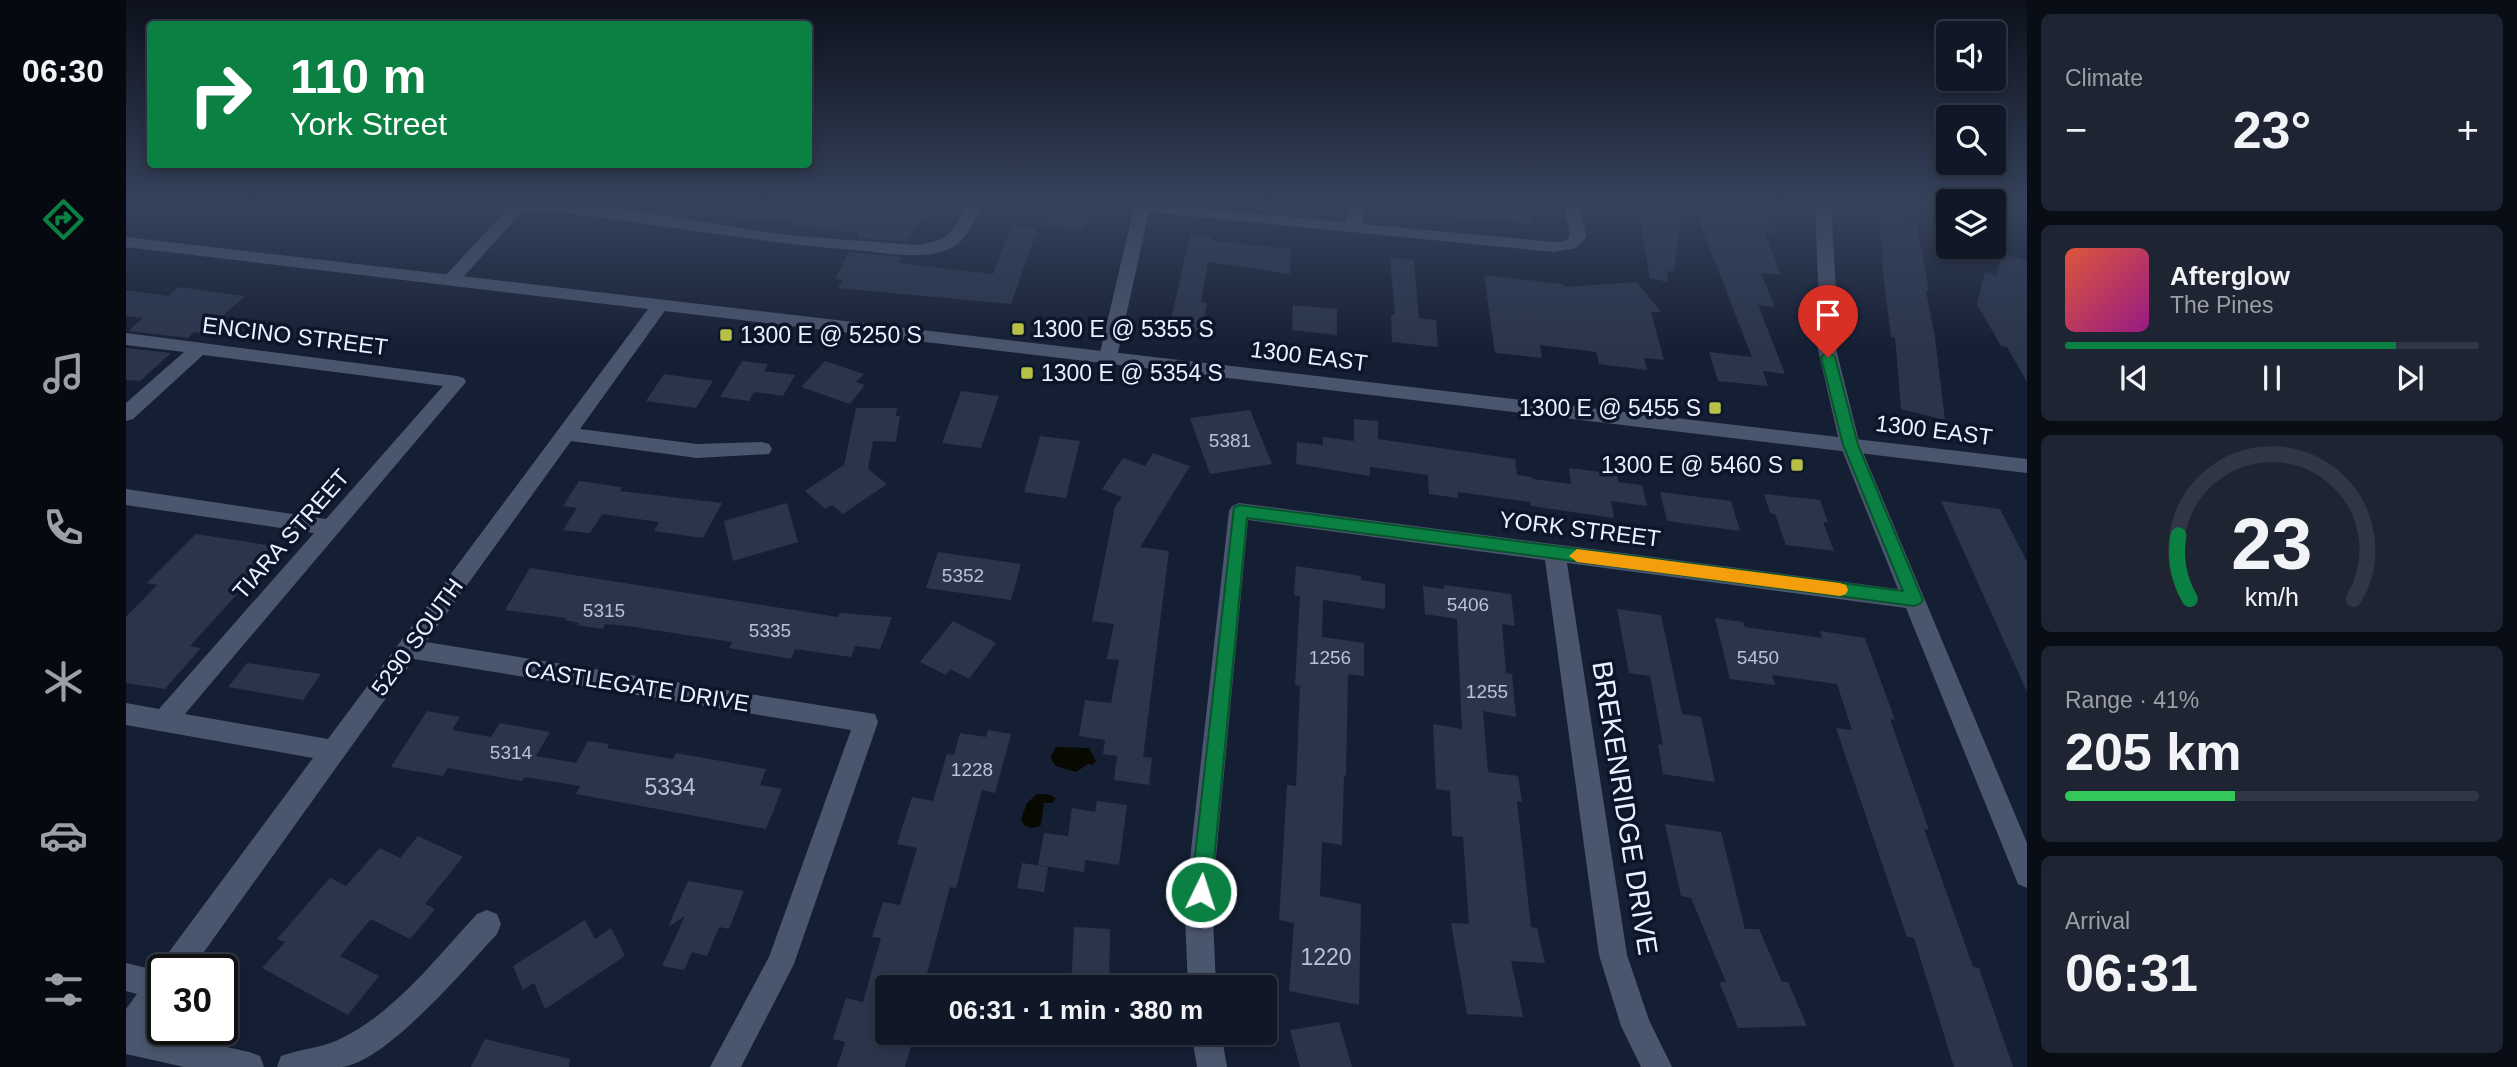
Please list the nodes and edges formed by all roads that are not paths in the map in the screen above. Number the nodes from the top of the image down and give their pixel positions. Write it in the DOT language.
graph roads {
  1 [pos="218,253"];
  2 [pos="475,253"];
  3 [pos="1131,253"];
  4 [pos="1825,253"];
  5 [pos="451,280"];
  6 [pos="660,305"];
  7 [pos="126,339"];
  8 [pos="200,348"];
  9 [pos="1108,358"];
  10 [pos="457,382"];
  11 [pos="126,414"];
  12 [pos="566,434"];
  13 [pos="1850,445"];
  14 [pos="762,449"];
  15 [pos="2027,466"];
  16 [pos="126,497"];
  17 [pos="331,528"];
  18 [pos="1555,553"];
  19 [pos="1914,600"];
  20 [pos="409,649"];
  21 [pos="126,714"];
  22 [pos="164,721"];
  23 [pos="333,751"];
  24 [pos="2027,874"];
  25 [pos="487,923"];
  26 [pos="185,954"];
  27 [pos="1201,975"];
  28 [pos="126,977"];
  29 [pos="147,979"];
  30 [pos="147,1005"];
  31 [pos="126,1033"];
  32 [pos="126,1040"];
  33 [pos="1208,1045"];
  34 [pos="249,1067"];
  35 [pos="292,1067"];
  36 [pos="725,1067"];
  37 [pos="1212,1067"];
  38 [pos="1657,1067"];
  1 -- 5 [label="street, 1300 EAST"];
  2 -- 5 [label="street"];
  3 -- 9 [label="street"];
  4 -- 13 [label="street"];
  5 -- 6 [label="street, 1300 EAST"];
  6 -- 9 [label="street, 1300 EAST"];
  6 -- 12 [label="street, 5290 SOUTH"];
  7 -- 8 [label="street, ENCINO STREET"];
  8 -- 10 [label="street, ENCINO STREET"];
  8 -- 11 [label="street"];
  9 -- 13 [label="street, 1300 EAST"];
  10 -- 17 [label="street, TIARA STREET"];
  12 -- 14 [label="street"];
  12 -- 20 [label="street, 5290 SOUTH"];
  13 -- 15 [label="street, 1300 EAST"];
  13 -- 19 [label="street"];
  16 -- 17 [label="street"];
  17 -- 22 [label="street, TIARA STREET"];
  18 -- 19 [label="street, YORK STREET"];
  18 -- 27 [label="street, YORK STREET"];
  18 -- 38 [label="street, BREKENRIDGE DRIVE"];
  19 -- 24 [label="street"];
  20 -- 23 [label="street, 5290 SOUTH"];
  20 -- 36 [label="street, CASTLEGATE DRIVE"];
  21 -- 22 [label="street"];
  22 -- 23 [label="street"];
  23 -- 26 [label="street, 5290 SOUTH"];
  25 -- 35 [label="street"];
  28 -- 29 [label="street"];
  30 -- 31 [label="street, 5290 SOUTH"];
  32 -- 34 [label="street"];
  33 -- 37 [label="street"];
}
